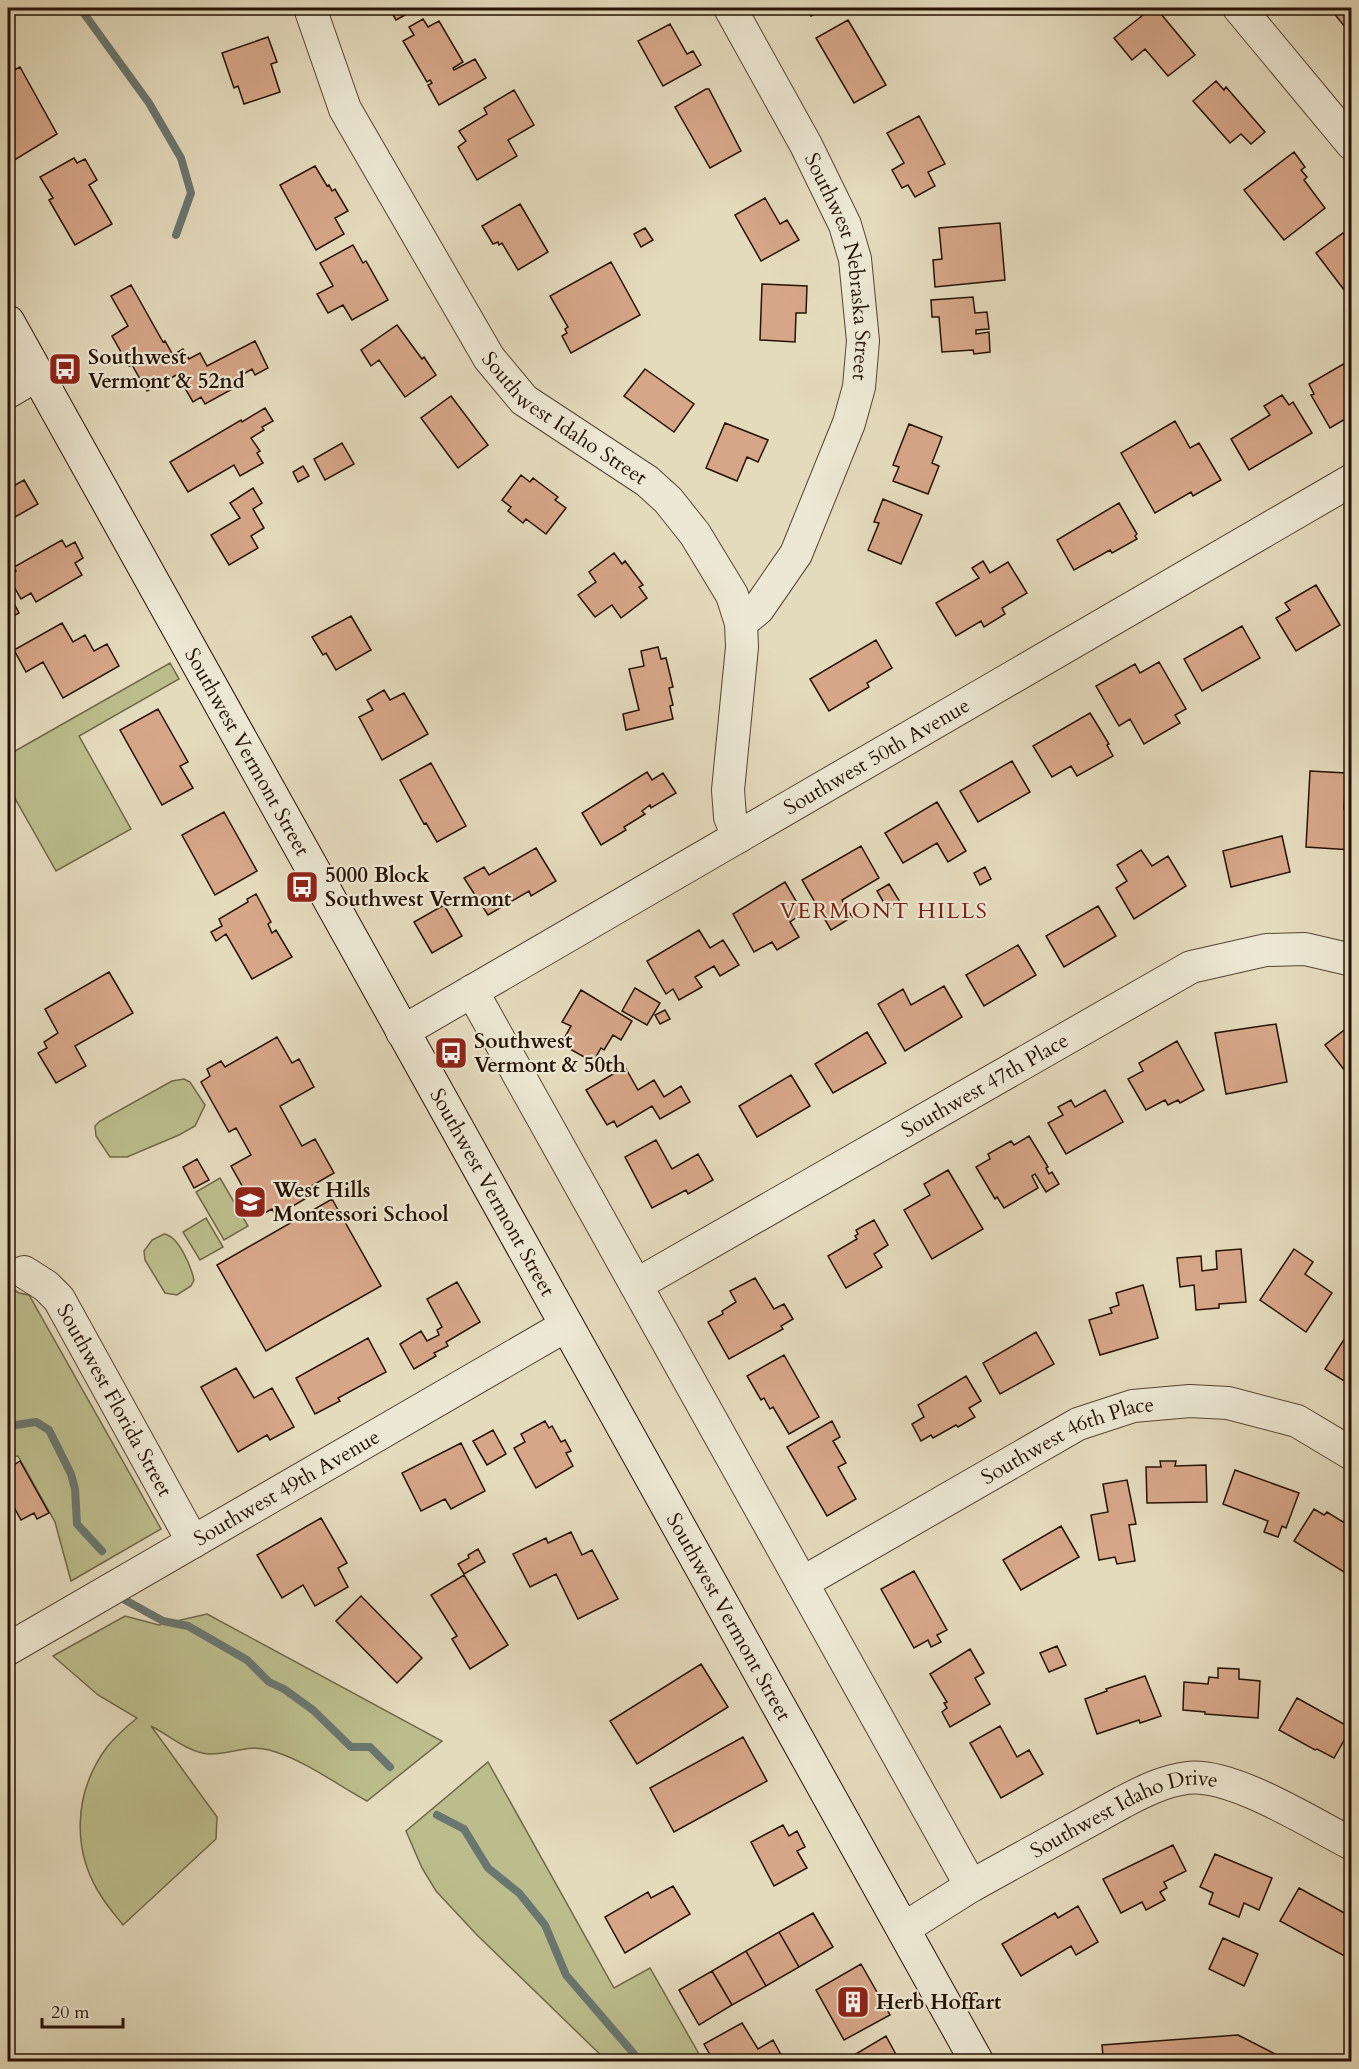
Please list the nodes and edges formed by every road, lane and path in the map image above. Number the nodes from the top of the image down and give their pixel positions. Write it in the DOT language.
graph roads {
  1 [pos="310,8"];
  2 [pos="730,8"];
  3 [pos="1239,8"];
  4 [pos="1352,144"];
  5 [pos="8,322"];
  6 [pos="37,375"];
  7 [pos="8,392"];
  8 [pos="1352,480"];
  9 [pos="741,623"];
  10 [pos="738,837"];
  11 [pos="1352,960"];
  12 [pos="472,991"];
  13 [pos="402,1032"];
  14 [pos="24,1272"];
  15 [pos="636,1286"];
  16 [pos="567,1325"];
  17 [pos="1352,1454"];
  18 [pos="193,1542"];
  19 [pos="802,1583"];
  20 [pos="8,1649"];
  21 [pos="1352,1844"];
  22 [pos="971,1886"];
  23 [pos="903,1929"];
  24 [pos="977,2061"];
  1 -- 9 [label="street, Southwest Idaho Street"];
  2 -- 9 [label="street, Southwest Nebraska Street"];
  3 -- 4 [label="street"];
  5 -- 6 [label="main road, Southwest Vermont Street"];
  6 -- 7 [label="street"];
  6 -- 13 [label="main road, Southwest Vermont Street"];
  8 -- 10 [label="street, Southwest 50th Avenue"];
  9 -- 10 [label="street, Southwest Idaho Street"];
  10 -- 12 [label="street, Southwest 50th Avenue"];
  11 -- 15 [label="street, Southwest 47th Place"];
  12 -- 13 [label="street, Southwest 50th Avenue"];
  12 -- 15 [label="street"];
  13 -- 16 [label="main road, Southwest Vermont Street"];
  14 -- 18 [label="street, Southwest Florida Street"];
  15 -- 19 [label="street"];
  16 -- 18 [label="street, Southwest 49th Avenue"];
  16 -- 23 [label="main road, Southwest Vermont Street"];
  17 -- 19 [label="street, Southwest 46th Place"];
  18 -- 20 [label="street, Southwest 49th Avenue"];
  19 -- 22 [label="street"];
  21 -- 22 [label="street, Southwest Idaho Drive"];
  22 -- 23 [label="street, Southwest Idaho Drive"];
  23 -- 24 [label="main road, Southwest Vermont Street"];
}
